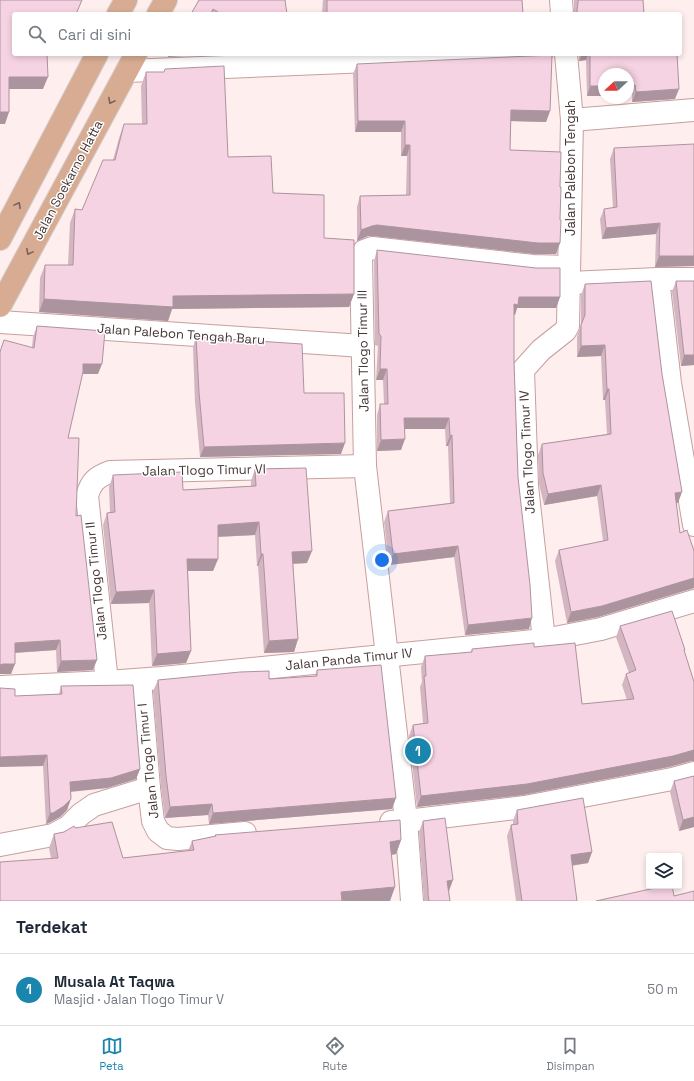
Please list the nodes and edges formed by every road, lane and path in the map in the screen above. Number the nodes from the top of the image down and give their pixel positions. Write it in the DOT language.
graph roads {
  1 [pos="126,0"];
  2 [pos="166,0"];
  3 [pos="561,0"];
  4 [pos="119,12"];
  5 [pos="159,12"];
  6 [pos="562,12"];
  7 [pos="96,56"];
  8 [pos="450,56"];
  9 [pos="566,56"];
  10 [pos="131,63"];
  11 [pos="694,110"];
  12 [pos="572,120"];
  13 [pos="0,239"];
  14 [pos="569,275"];
  15 [pos="658,279"];
  16 [pos="694,279"];
  17 [pos="0,306"];
  18 [pos="0,322"];
  19 [pos="363,346"];
  20 [pos="365,466"];
  21 [pos="95,481"];
  22 [pos="694,525"];
  23 [pos="694,601"];
  24 [pos="544,640"];
  25 [pos="388,656"];
  26 [pos="140,680"];
  27 [pos="107,682"];
  28 [pos="0,687"];
  29 [pos="694,773"];
  30 [pos="148,788"];
  31 [pos="406,820"];
  32 [pos="374,823"];
  33 [pos="264,832"];
  34 [pos="0,845"];
  35 [pos="412,901"];
  1 -- 4 [label="main road"];
  2 -- 5 [label="main road"];
  3 -- 6 [label="street"];
  13 -- 7 [label="main road, one-way"];
  8 -- 10 [label="street"];
  9 -- 12 [label="street, Jalan Palebon Tengah"];
  10 -- 17 [label="main road, Jalan Soekarno Hatta, one-way"];
  11 -- 12 [label="street"];
  12 -- 14 [label="street, Jalan Palebon Tengah"];
  14 -- 15 [label="street"];
  14 -- 19 [label="street, Jalan Tlogo Timur III"];
  14 -- 24 [label="street, Jalan Tlogo Timur IV"];
  15 -- 16 [label="street"];
  15 -- 22 [label="street"];
  18 -- 19 [label="street, Jalan Palebon Tengah Baru"];
  19 -- 20 [label="street, Jalan Tlogo Timur III"];
  20 -- 21 [label="street, Jalan Tlogo Timur VI"];
  20 -- 25 [label="street, Jalan Tlogo Timur III"];
  21 -- 27 [label="street, Jalan Tlogo Timur II"];
  23 -- 24 [label="street, Jalan Panda Timur IV"];
  24 -- 25 [label="street, Jalan Panda Timur IV"];
  25 -- 26 [label="street, Jalan Panda Timur IV"];
  25 -- 31 [label="street, Jalan Tlogo Timur III"];
  26 -- 27 [label="street, Jalan Panda Timur IV"];
  26 -- 30 [label="street, Jalan Tlogo Timur I"];
  27 -- 28 [label="street, Jalan Panda Timur IV"];
  29 -- 31 [label="street"];
  30 -- 33 [label="street, Jalan Tlogo Timur I"];
  30 -- 34 [label="street"];
  31 -- 32 [label="street"];
  31 -- 35 [label="street, Jalan Tlogo Timur III"];
}
